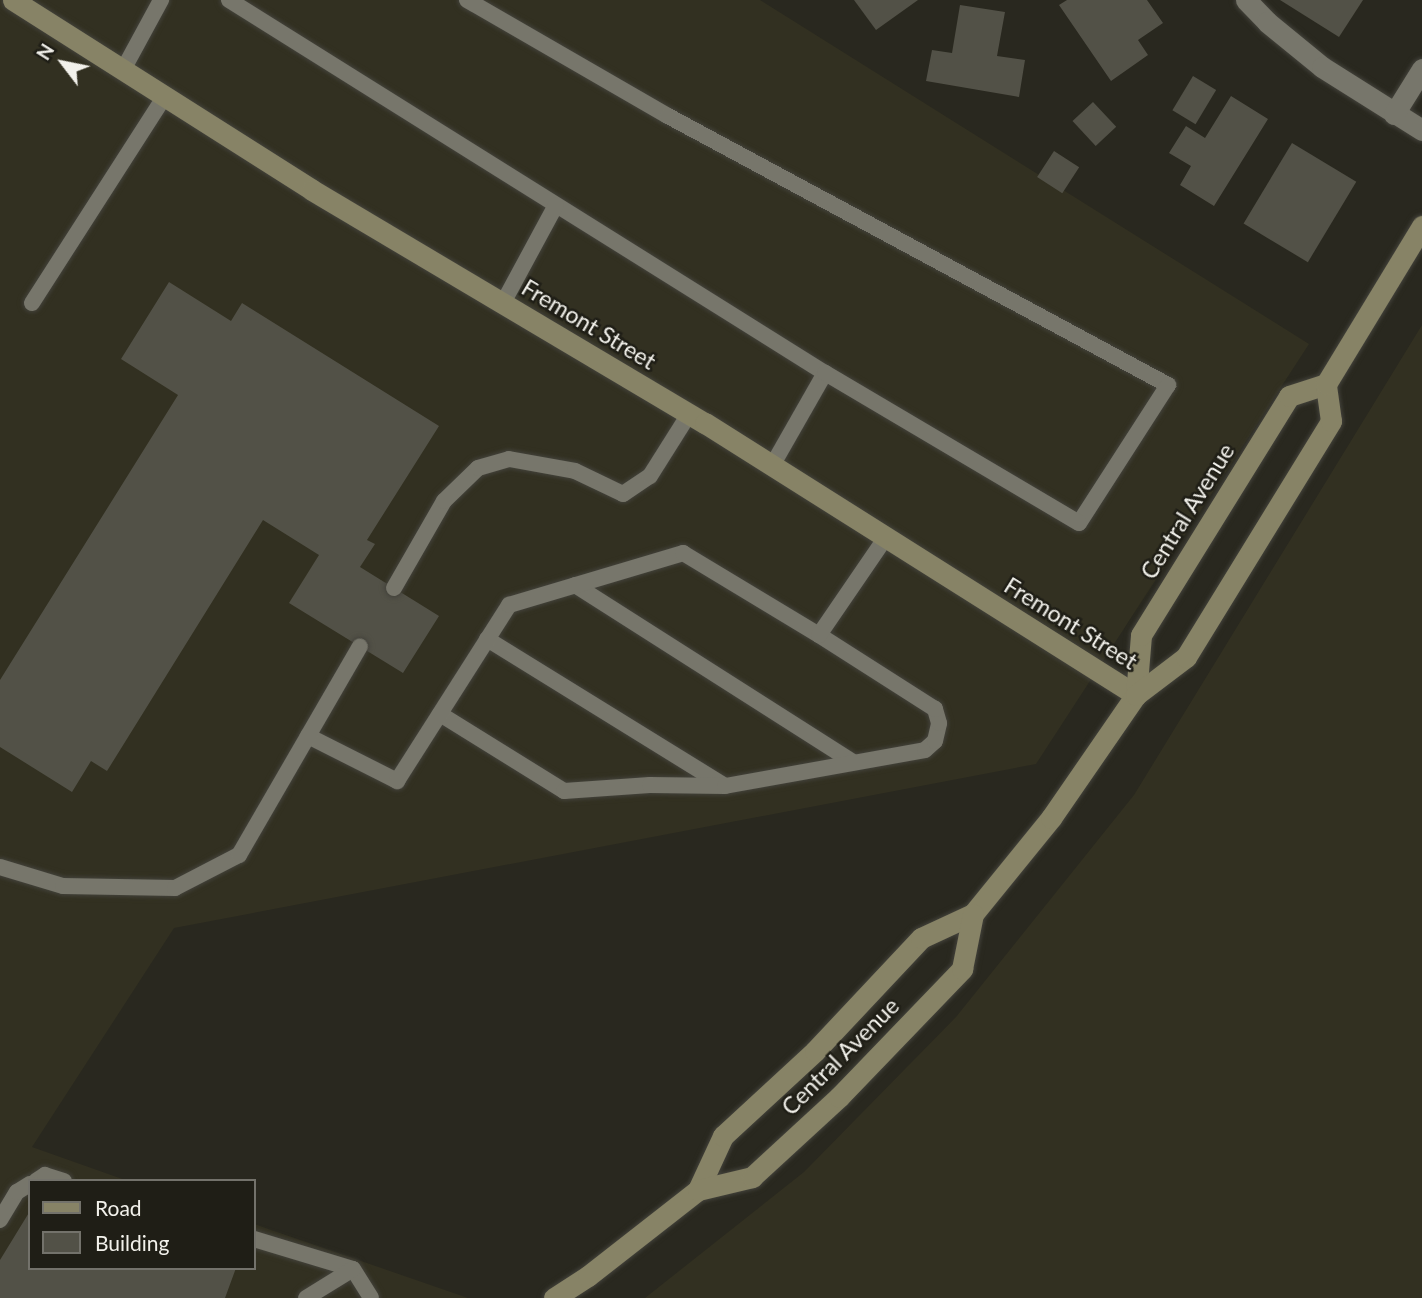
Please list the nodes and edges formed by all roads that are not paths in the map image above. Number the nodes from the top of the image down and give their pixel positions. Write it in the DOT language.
graph roads {
  1 [pos="13,0"];
  2 [pos="161,0"];
  3 [pos="229,0"];
  4 [pos="467,0"];
  5 [pos="1246,0"];
  6 [pos="1422,69"];
  7 [pos="123,70"];
  8 [pos="165,96"];
  9 [pos="1394,114"];
  10 [pos="1422,130"];
  11 [pos="556,205"];
  12 [pos="1422,226"];
  13 [pos="32,303"];
  14 [pos="503,303"];
  15 [pos="825,373"];
  16 [pos="1326,384"];
  17 [pos="689,414"];
  18 [pos="772,466"];
  19 [pos="886,537"];
  20 [pos="575,585"];
  21 [pos="394,588"];
  22 [pos="818,635"];
  23 [pos="487,639"];
  24 [pos="360,646"];
  25 [pos="1136,695"];
  26 [pos="440,714"];
  27 [pos="307,736"];
  28 [pos="853,762"];
  29 [pos="725,786"];
  30 [pos="0,867"];
  31 [pos="973,914"];
  32 [pos="39,1179"];
  33 [pos="58,1179"];
  34 [pos="28,1185"];
  35 [pos="698,1190"];
  36 [pos="0,1220"];
  37 [pos="256,1239"];
  38 [pos="354,1269"];
  39 [pos="306,1298"];
  40 [pos="370,1298"];
  41 [pos="554,1298"];
  1 -- 7 [label="main road, Fremont Street"];
  2 -- 7 [label="lane"];
  3 -- 11 [label="lane"];
  4 -- 15 [label="lane"];
  5 -- 9 [label="street"];
  6 -- 9 [label="street"];
  7 -- 8 [label="main road, Fremont Street"];
  8 -- 13 [label="lane"];
  8 -- 14 [label="main road, Fremont Street"];
  9 -- 10 [label="street"];
  11 -- 14 [label="lane"];
  11 -- 15 [label="lane"];
  12 -- 16 [label="main road"];
  14 -- 17 [label="main road, Fremont Street"];
  15 -- 18 [label="lane"];
  16 -- 25 [label="main road, Central Avenue"];
  16 -- 25 [label="main road, Central Avenue"];
  17 -- 18 [label="main road, Fremont Street"];
  17 -- 21 [label="lane"];
  18 -- 19 [label="main road, Fremont Street"];
  19 -- 22 [label="lane"];
  19 -- 25 [label="main road, Fremont Street"];
  20 -- 22 [label="lane"];
  20 -- 23 [label="lane"];
  20 -- 28 [label="lane"];
  22 -- 28 [label="lane"];
  23 -- 26 [label="lane"];
  23 -- 29 [label="lane"];
  24 -- 27 [label="lane"];
  25 -- 31 [label="main road, Central Avenue"];
  26 -- 27 [label="lane"];
  26 -- 29 [label="lane"];
  27 -- 30 [label="lane"];
  28 -- 29 [label="lane"];
  31 -- 35 [label="main road, Central Avenue"];
  31 -- 35 [label="main road, Central Avenue"];
  32 -- 33 [label="lane"];
  34 -- 36 [label="lane"];
  35 -- 41 [label="main road, Central Avenue"];
  37 -- 38 [label="lane"];
  38 -- 39 [label="lane"];
  38 -- 40 [label="lane"];
}
